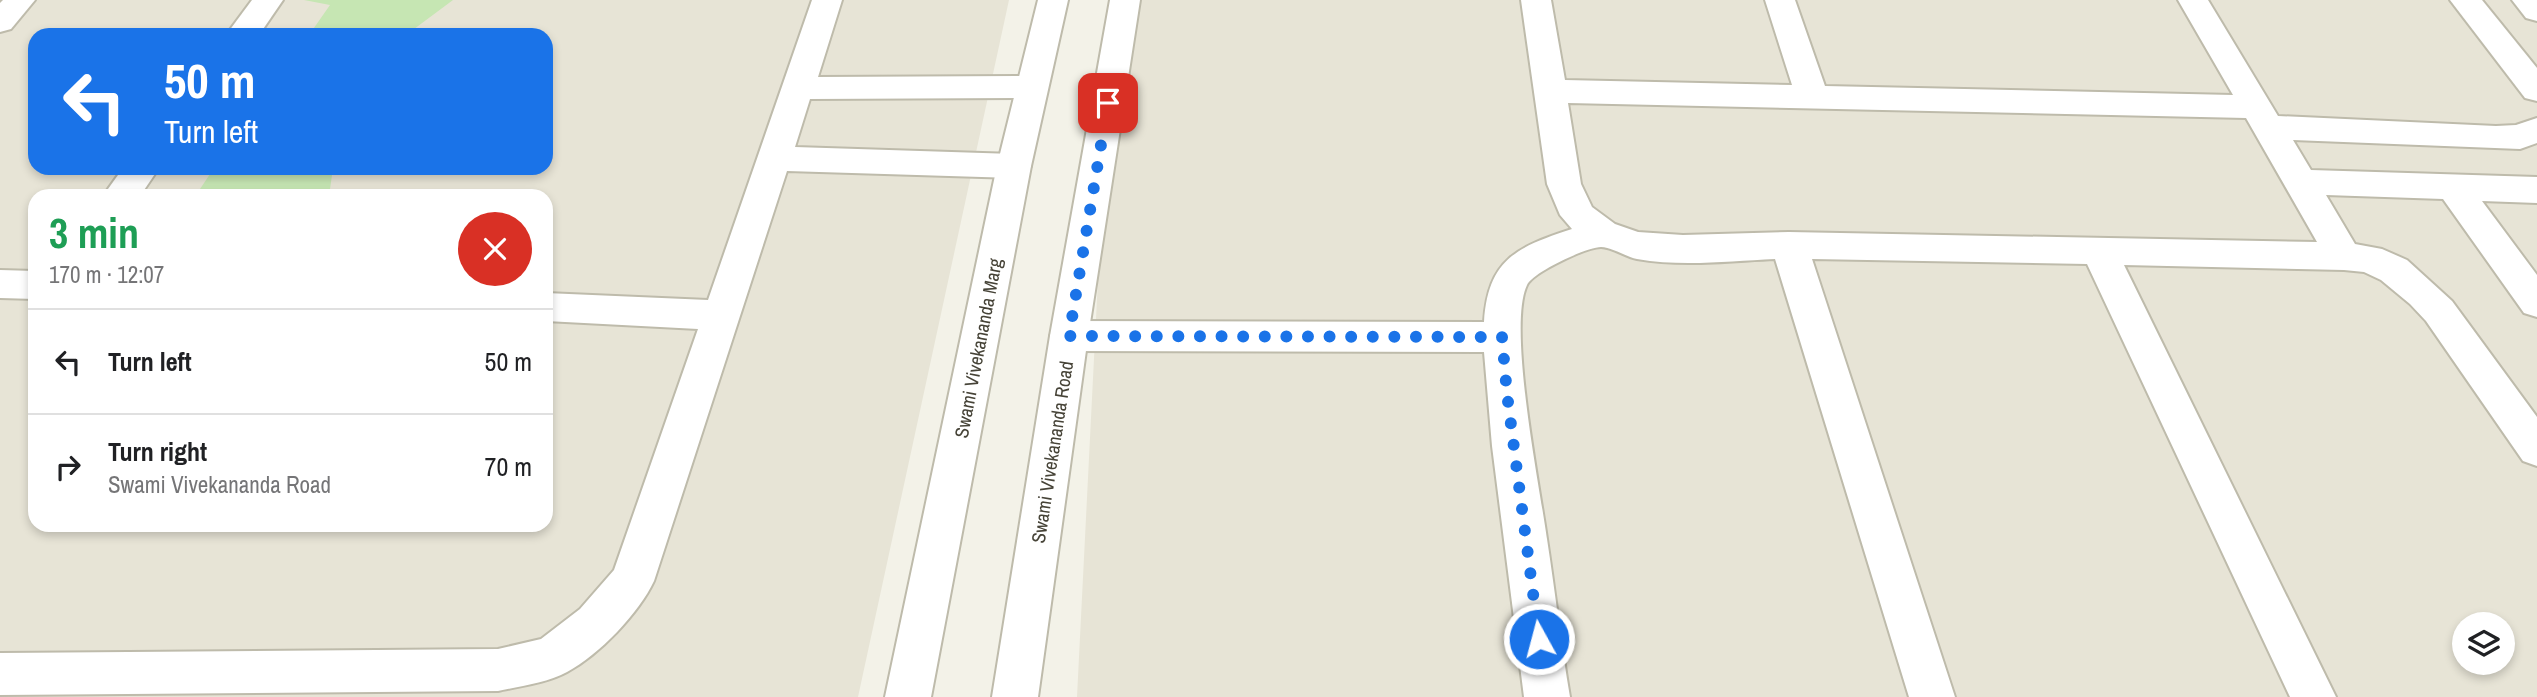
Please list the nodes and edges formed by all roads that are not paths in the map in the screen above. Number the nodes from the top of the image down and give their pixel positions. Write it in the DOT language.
graph roads {
  1 [pos="20,0"];
  2 [pos="268,0"];
  3 [pos="827,0"];
  4 [pos="1053,0"];
  5 [pos="1125,0"];
  6 [pos="1536,0"];
  7 [pos="1780,0"];
  8 [pos="2193,0"];
  9 [pos="2465,0"];
  10 [pos="2527,0"];
  11 [pos="2537,11"];
  12 [pos="0,22"];
  13 [pos="247,28"];
  14 [pos="1032,87"];
  15 [pos="798,88"];
  16 [pos="2537,90"];
  17 [pos="1549,91"];
  18 [pos="1812,97"];
  19 [pos="2262,117"];
  20 [pos="2537,130"];
  21 [pos="774,158"];
  22 [pos="1014,166"];
  23 [pos="2301,182"];
  24 [pos="2453,187"];
  25 [pos="2537,190"];
  26 [pos="1602,233"];
  27 [pos="1789,245"];
  28 [pos="2099,251"];
  29 [pos="2344,256"];
  30 [pos="0,284"];
  31 [pos="28,285"];
  32 [pos="2537,303"];
  33 [pos="553,307"];
  34 [pos="721,315"];
  35 [pos="1069,336"];
  36 [pos="1502,337"];
  37 [pos="2537,449"];
  38 [pos="0,674"];
  39 [pos="908,697"];
  40 [pos="1015,697"];
  41 [pos="1548,697"];
  42 [pos="1932,697"];
  43 [pos="2313,697"];
  1 -- 12 [label="street"];
  2 -- 13 [label="street"];
  3 -- 15 [label="street"];
  4 -- 14 [label="street, Swami Vivekananda Marg"];
  5 -- 35 [label="street, Swami Vivekananda Road"];
  6 -- 17 [label="street"];
  7 -- 18 [label="street"];
  8 -- 19 [label="street"];
  9 -- 16 [label="street"];
  10 -- 11 [label="street"];
  14 -- 15 [label="street"];
  14 -- 22 [label="street, Swami Vivekananda Marg"];
  15 -- 21 [label="street"];
  17 -- 18 [label="street"];
  17 -- 26 [label="street"];
  18 -- 19 [label="street"];
  19 -- 20 [label="street"];
  19 -- 23 [label="street"];
  21 -- 22 [label="street"];
  21 -- 34 [label="street"];
  22 -- 39 [label="street, Swami Vivekananda Marg"];
  23 -- 24 [label="street"];
  23 -- 29 [label="street"];
  24 -- 25 [label="street"];
  24 -- 32 [label="street"];
  26 -- 27 [label="street"];
  26 -- 36 [label="street"];
  27 -- 28 [label="street"];
  27 -- 42 [label="street"];
  28 -- 29 [label="street"];
  28 -- 43 [label="street"];
  29 -- 37 [label="street"];
  30 -- 31 [label="street"];
  33 -- 34 [label="street"];
  34 -- 38 [label="street"];
  35 -- 36 [label="street"];
  35 -- 40 [label="street, Swami Vivekananda Road"];
  36 -- 41 [label="street"];
}
